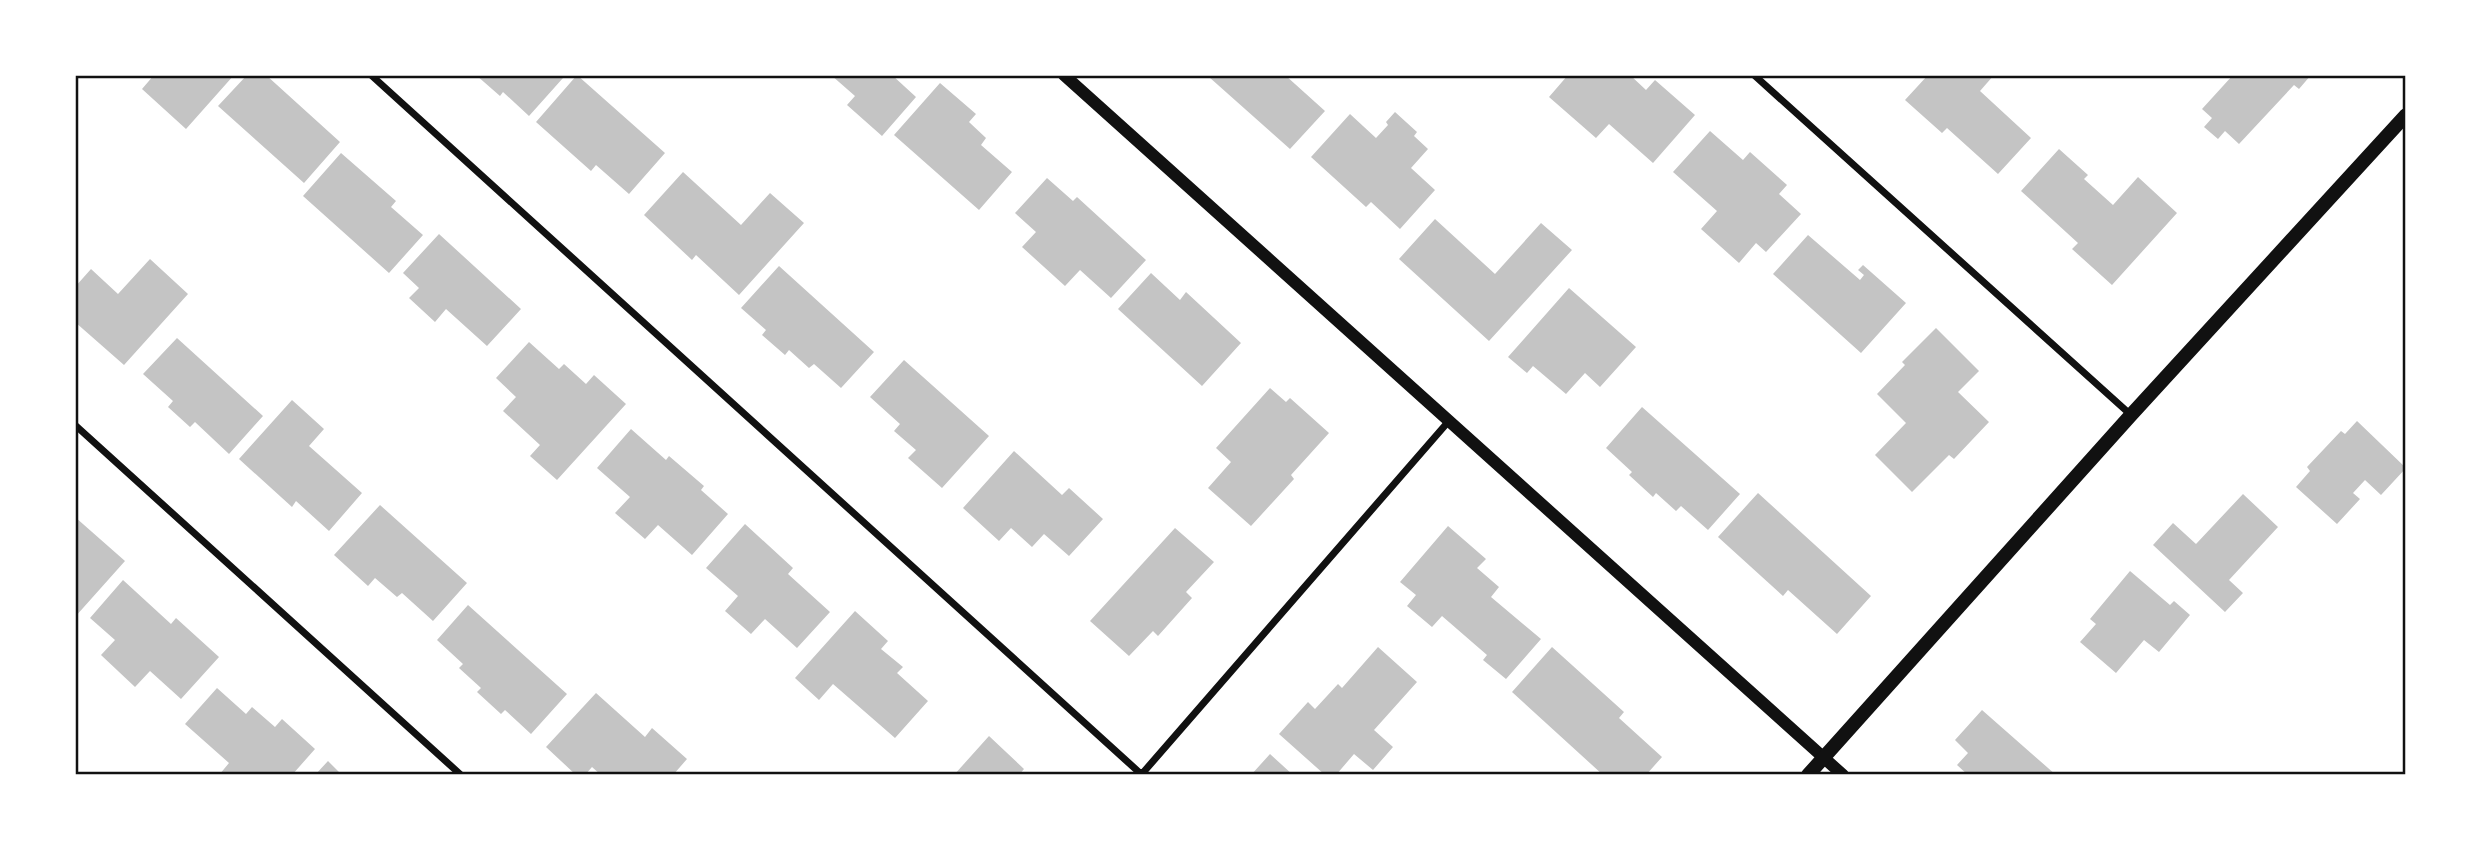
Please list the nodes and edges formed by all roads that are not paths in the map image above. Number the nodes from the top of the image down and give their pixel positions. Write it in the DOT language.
graph roads {
  1 [pos="371,75"];
  2 [pos="1064,75"];
  3 [pos="1754,75"];
  4 [pos="2406,115"];
  5 [pos="2131,415"];
  6 [pos="1448,422"];
  7 [pos="75,425"];
  8 [pos="1823,758"];
  9 [pos="461,775"];
  10 [pos="1141,775"];
  11 [pos="1808,775"];
  12 [pos="1843,775"];
  1 -- 10 [label="street"];
  2 -- 6 [label="street"];
  3 -- 5 [label="street"];
  4 -- 5 [label="main road"];
  5 -- 8 [label="main road"];
  6 -- 8 [label="street"];
  6 -- 10 [label="street"];
  7 -- 9 [label="street"];
  8 -- 11 [label="main road"];
  8 -- 12 [label="street"];
}
